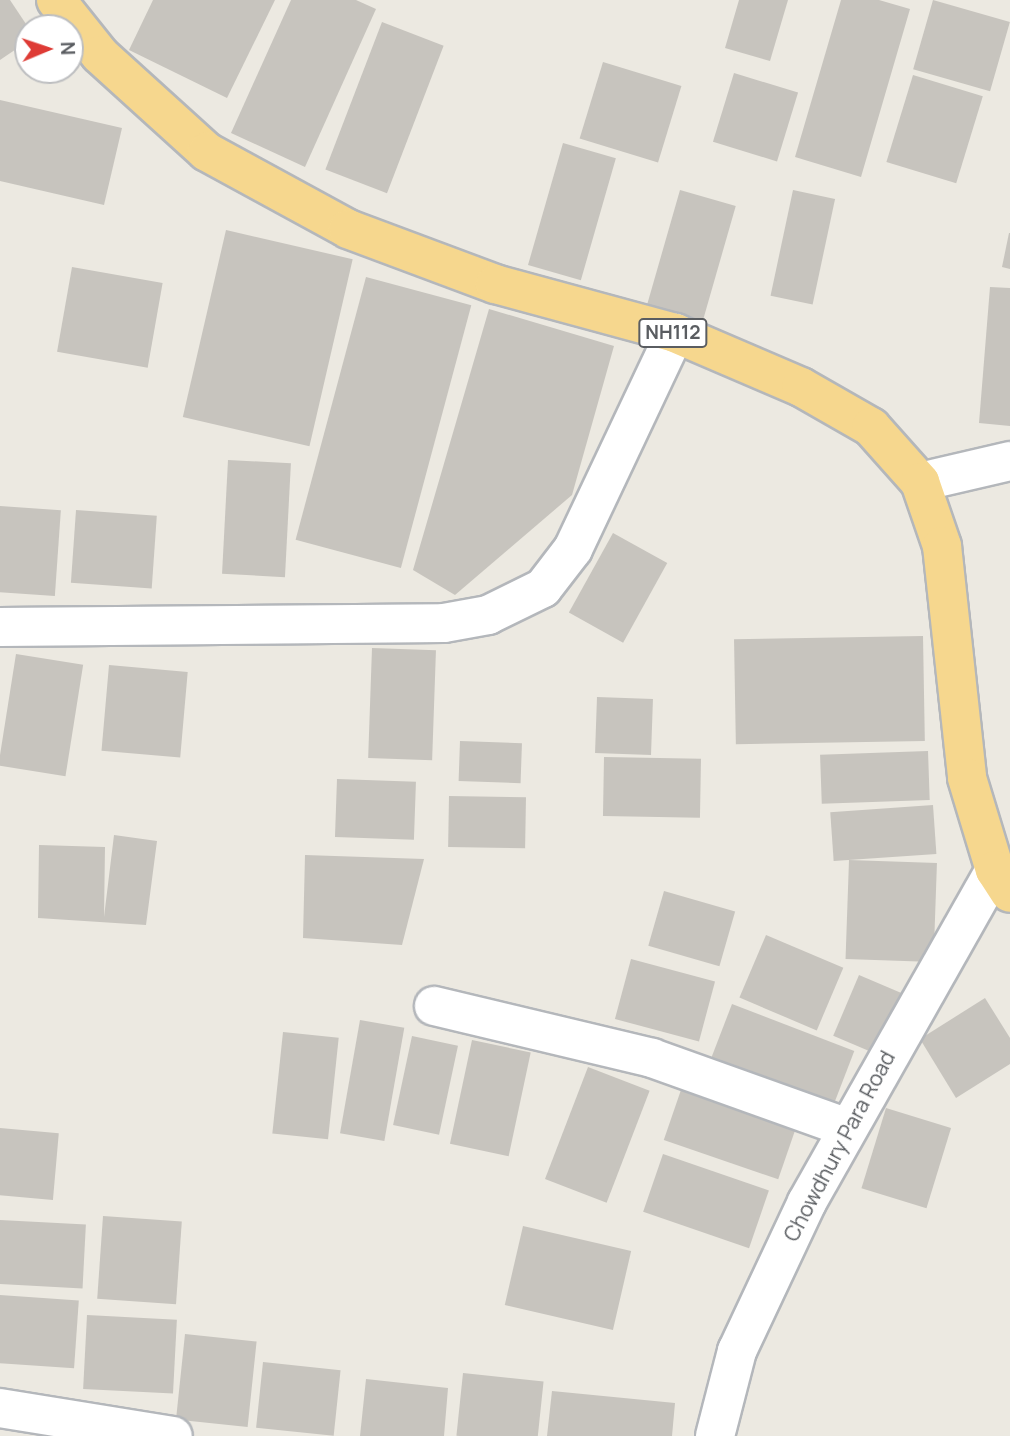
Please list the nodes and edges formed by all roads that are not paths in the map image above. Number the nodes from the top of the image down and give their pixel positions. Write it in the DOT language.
graph roads {
  1 [pos="56,0"];
  2 [pos="675,333"];
  3 [pos="1010,461"];
  4 [pos="920,482"];
  5 [pos="0,627"];
  6 [pos="1003,882"];
  7 [pos="434,1006"];
  8 [pos="846,1128"];
  9 [pos="0,1408"];
  10 [pos="173,1436"];
  11 [pos="715,1436"];
  1 -- 2 [label="highway, NH112"];
  2 -- 4 [label="highway, NH112"];
  2 -- 5 [label="street"];
  3 -- 4 [label="street"];
  4 -- 6 [label="highway, NH112"];
  6 -- 8 [label="street, Chowdhury Para Road"];
  7 -- 8 [label="street"];
  8 -- 11 [label="street, Chowdhury Para Road"];
  9 -- 10 [label="street"];
}
